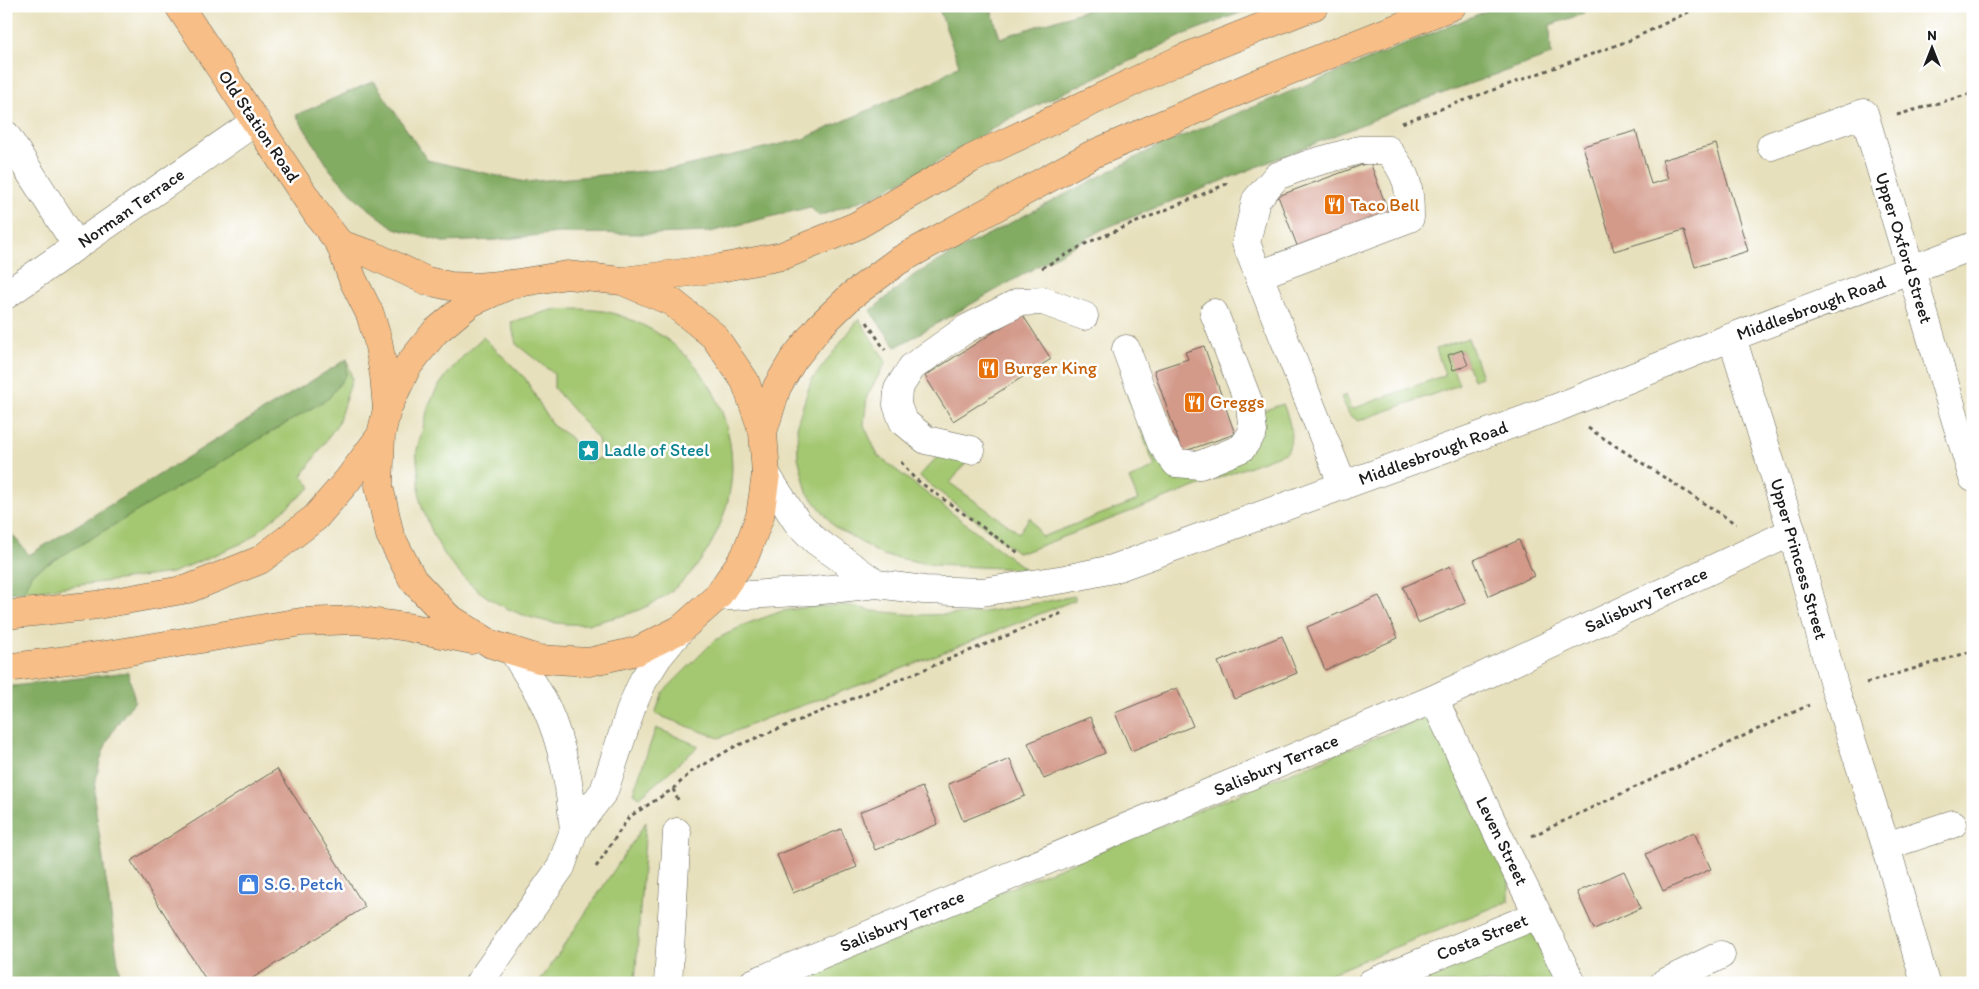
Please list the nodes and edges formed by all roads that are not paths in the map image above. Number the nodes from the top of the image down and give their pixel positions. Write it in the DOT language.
graph roads {
  1 [pos="179,6"];
  2 [pos="1314,6"];
  3 [pos="1452,6"];
  4 [pos="256,121"];
  5 [pos="6,135"];
  6 [pos="1771,146"];
  7 [pos="340,244"];
  8 [pos="77,246"];
  9 [pos="1973,246"];
  10 [pos="1911,271"];
  11 [pos="1259,275"];
  12 [pos="622,281"];
  13 [pos="512,284"];
  14 [pos="6,294"];
  15 [pos="1214,313"];
  16 [pos="1084,316"];
  17 [pos="1732,337"];
  18 [pos="1126,349"];
  19 [pos="387,408"];
  20 [pos="762,432"];
  21 [pos="381,435"];
  22 [pos="971,450"];
  23 [pos="766,474"];
  24 [pos="1973,478"];
  25 [pos="1342,486"];
  26 [pos="1792,532"];
  27 [pos="877,584"];
  28 [pos="717,597"];
  29 [pos="6,616"];
  30 [pos="680,629"];
  31 [pos="502,648"];
  32 [pos="6,668"];
  33 [pos="1434,699"];
  34 [pos="1953,824"];
  35 [pos="574,830"];
  36 [pos="677,832"];
  37 [pos="1886,846"];
  38 [pos="1537,915"];
  39 [pos="1721,955"];
  40 [pos="479,983"];
  41 [pos="668,983"];
  42 [pos="753,983"];
  43 [pos="1371,983"];
  44 [pos="1572,983"];
  45 [pos="1664,983"];
  46 [pos="1925,983"];
  1 -- 4 [label="main road, Old Station Road"];
  2 -- 12 [label="main road"];
  3 -- 20 [label="main road"];
  4 -- 7 [label="main road, Old Station Road"];
  4 -- 8 [label="street, Norman Terrace"];
  5 -- 8 [label="street"];
  6 -- 10 [label="street, Upper Oxford Street"];
  7 -- 13 [label="main road"];
  7 -- 19 [label="main road, Old Station Road"];
  8 -- 14 [label="street, Norman Terrace"];
  9 -- 10 [label="street, Middlesbrough Road"];
  10 -- 17 [label="street, Middlesbrough Road"];
  10 -- 24 [label="street, Upper Oxford Street"];
  11 -- 11 [label="street"];
  11 -- 25 [label="street"];
  12 -- 13 [label="main road"];
  12 -- 20 [label="main road"];
  13 -- 19 [label="main road"];
  15 -- 18 [label="street"];
  16 -- 22 [label="street"];
  17 -- 25 [label="street, Middlesbrough Road"];
  17 -- 26 [label="street, Upper Princess Street"];
  19 -- 21 [label="main road"];
  20 -- 23 [label="main road"];
  21 -- 29 [label="main road"];
  21 -- 31 [label="main road"];
  23 -- 27 [label="street, Middlesbrough Road"];
  23 -- 28 [label="main road"];
  25 -- 27 [label="street, Middlesbrough Road"];
  26 -- 33 [label="street, Salisbury Terrace"];
  26 -- 37 [label="street, Upper Princess Street"];
  27 -- 28 [label="street, Middlesbrough Road"];
  28 -- 30 [label="main road"];
  30 -- 31 [label="main road"];
  30 -- 35 [label="street"];
  31 -- 32 [label="main road"];
  31 -- 35 [label="street"];
  33 -- 38 [label="street, Leven Street"];
  33 -- 42 [label="street, Salisbury Terrace"];
  34 -- 37 [label="street"];
  35 -- 40 [label="street"];
  36 -- 41 [label="street"];
  37 -- 46 [label="street"];
  38 -- 43 [label="street, Costa Street"];
  38 -- 44 [label="street, Leven Street"];
  39 -- 45 [label="street"];
}
